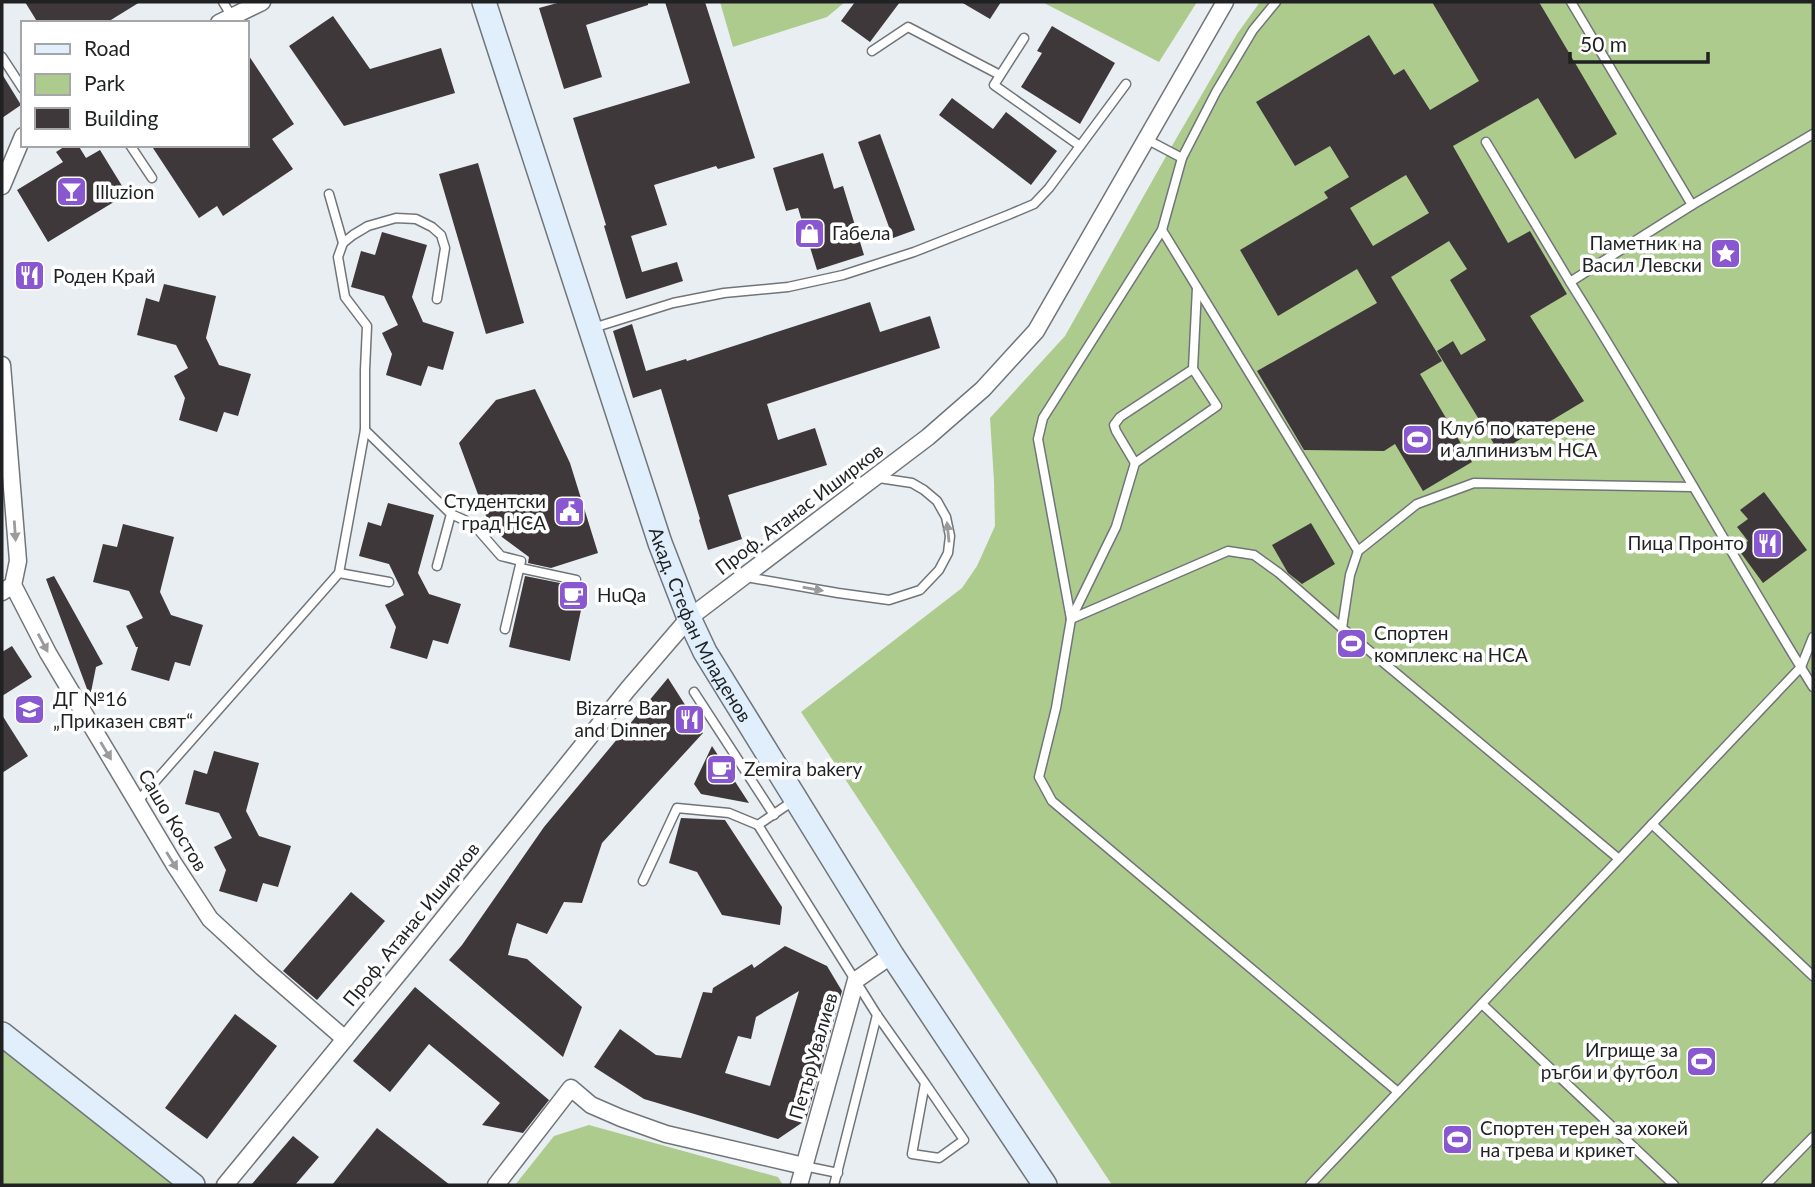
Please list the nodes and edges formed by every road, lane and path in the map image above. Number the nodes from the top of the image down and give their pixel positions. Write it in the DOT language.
graph roads {
  1 [pos="223,2"];
  2 [pos="262,2"];
  3 [pos="484,2"];
  4 [pos="1225,2"];
  5 [pos="1276,2"];
  6 [pos="1571,2"];
  7 [pos="226,20"];
  8 [pos="1024,38"];
  9 [pos="872,51"];
  10 [pos="2,57"];
  11 [pos="1000,75"];
  12 [pos="1126,84"];
  13 [pos="21,86"];
  14 [pos="1813,134"];
  15 [pos="1146,139"];
  16 [pos="21,141"];
  17 [pos="1486,142"];
  18 [pos="1080,146"];
  19 [pos="131,147"];
  20 [pos="1182,158"];
  21 [pos="152,178"];
  22 [pos="2,186"];
  23 [pos="328,194"];
  24 [pos="1692,205"];
  25 [pos="1162,230"];
  26 [pos="343,243"];
  27 [pos="1570,282"];
  28 [pos="1197,288"];
  29 [pos="437,299"];
  30 [pos="590,329"];
  31 [pos="2,365"];
  32 [pos="1193,369"];
  33 [pos="3,395"];
  34 [pos="365,430"];
  35 [pos="1135,463"];
  36 [pos="876,478"];
  37 [pos="1692,487"];
  38 [pos="451,514"];
  39 [pos="1358,551"];
  40 [pos="437,566"];
  41 [pos="520,568"];
  42 [pos="339,573"];
  43 [pos="746,576"];
  44 [pos="576,580"];
  45 [pos="388,582"];
  46 [pos="7,588"];
  47 [pos="689,618"];
  48 [pos="1071,619"];
  49 [pos="1342,628"];
  50 [pos="505,629"];
  51 [pos="1813,637"];
  52 [pos="1801,667"];
  53 [pos="1813,687"];
  54 [pos="694,692"];
  55 [pos="795,799"];
  56 [pos="137,802"];
  57 [pos="774,815"];
  58 [pos="1652,824"];
  59 [pos="758,825"];
  60 [pos="1619,859"];
  61 [pos="643,881"];
  62 [pos="892,955"];
  63 [pos="1813,976"];
  64 [pos="856,980"];
  65 [pos="1482,1004"];
  66 [pos="877,1015"];
  67 [pos="2,1034"];
  68 [pos="345,1039"];
  69 [pos="925,1083"];
  70 [pos="1398,1092"];
  71 [pos="1813,1137"];
  72 [pos="804,1166"];
  73 [pos="838,1172"];
  74 [pos="193,1185"];
  75 [pos="225,1185"];
  76 [pos="496,1185"];
  77 [pos="799,1185"];
  78 [pos="834,1185"];
  79 [pos="1045,1185"];
  80 [pos="1310,1185"];
  81 [pos="1674,1185"];
  82 [pos="1766,1185"];
  1 -- 7 [label="lane"];
  2 -- 7 [label="street"];
  3 -- 30 [label="street, Акад. Стефан Младенов"];
  4 -- 15 [label="street, Проф. Атанас Иширков"];
  5 -- 20 [label="lane"];
  6 -- 24 [label="lane"];
  8 -- 11 [label="lane"];
  9 -- 11 [label="lane"];
  10 -- 13 [label="lane"];
  11 -- 18 [label="lane"];
  12 -- 18 [label="lane"];
  14 -- 24 [label="lane"];
  15 -- 20 [label="lane"];
  15 -- 36 [label="street, Проф. Атанас Иширков"];
  16 -- 22 [label="street"];
  17 -- 27 [label="lane"];
  18 -- 30 [label="lane"];
  19 -- 21 [label="lane"];
  20 -- 25 [label="lane"];
  23 -- 26 [label="lane"];
  24 -- 27 [label="lane"];
  25 -- 28 [label="lane"];
  25 -- 48 [label="lane"];
  26 -- 29 [label="lane"];
  26 -- 34 [label="lane"];
  27 -- 37 [label="lane"];
  28 -- 32 [label="lane"];
  28 -- 39 [label="lane"];
  30 -- 47 [label="street, Акад. Стефан Младенов"];
  31 -- 33 [label="street"];
  32 -- 35 [label="lane"];
  32 -- 35 [label="lane"];
  33 -- 46 [label="street, one-way"];
  34 -- 38 [label="lane"];
  34 -- 42 [label="lane"];
  35 -- 48 [label="lane"];
  36 -- 43 [label="street, Проф. Атанас Иширков"];
  43 -- 36 [label="lane, one-way"];
  37 -- 39 [label="lane"];
  37 -- 52 [label="lane"];
  38 -- 40 [label="lane"];
  38 -- 41 [label="lane"];
  39 -- 49 [label="lane"];
  41 -- 44 [label="lane"];
  41 -- 50 [label="lane"];
  42 -- 45 [label="lane"];
  42 -- 56 [label="lane"];
  43 -- 47 [label="street, Проф. Атанас Иширков"];
  46 -- 56 [label="street, Сашо Костов, one-way"];
  47 -- 55 [label="street, Акад. Стефан Младенов"];
  47 -- 68 [label="street, Проф. Атанас Иширков"];
  48 -- 49 [label="lane"];
  48 -- 70 [label="lane"];
  49 -- 60 [label="lane"];
  51 -- 52 [label="lane"];
  52 -- 53 [label="lane"];
  52 -- 58 [label="lane"];
  54 -- 57 [label="lane"];
  55 -- 57 [label="lane"];
  55 -- 62 [label="street, Акад. Стефан Младенов"];
  56 -- 68 [label="street, Сашо Костов, one-way"];
  57 -- 59 [label="lane"];
  58 -- 60 [label="lane"];
  58 -- 63 [label="lane"];
  59 -- 61 [label="lane"];
  59 -- 64 [label="lane"];
  60 -- 65 [label="lane"];
  62 -- 64 [label="street, Петър Увалиев"];
  62 -- 79 [label="street, Акад. Стефан Младенов"];
  64 -- 66 [label="lane"];
  64 -- 72 [label="street, Петър Увалиев"];
  65 -- 70 [label="lane"];
  65 -- 81 [label="lane"];
  66 -- 69 [label="lane"];
  66 -- 73 [label="lane"];
  67 -- 74 [label="street"];
  68 -- 75 [label="street, Проф. Атанас Иширков"];
  69 -- 69 [label="lane"];
  70 -- 80 [label="lane"];
  71 -- 82 [label="lane"];
  72 -- 73 [label="lane"];
  72 -- 76 [label="street"];
  72 -- 77 [label="street, Петър Увалиев"];
  73 -- 78 [label="lane"];
}
